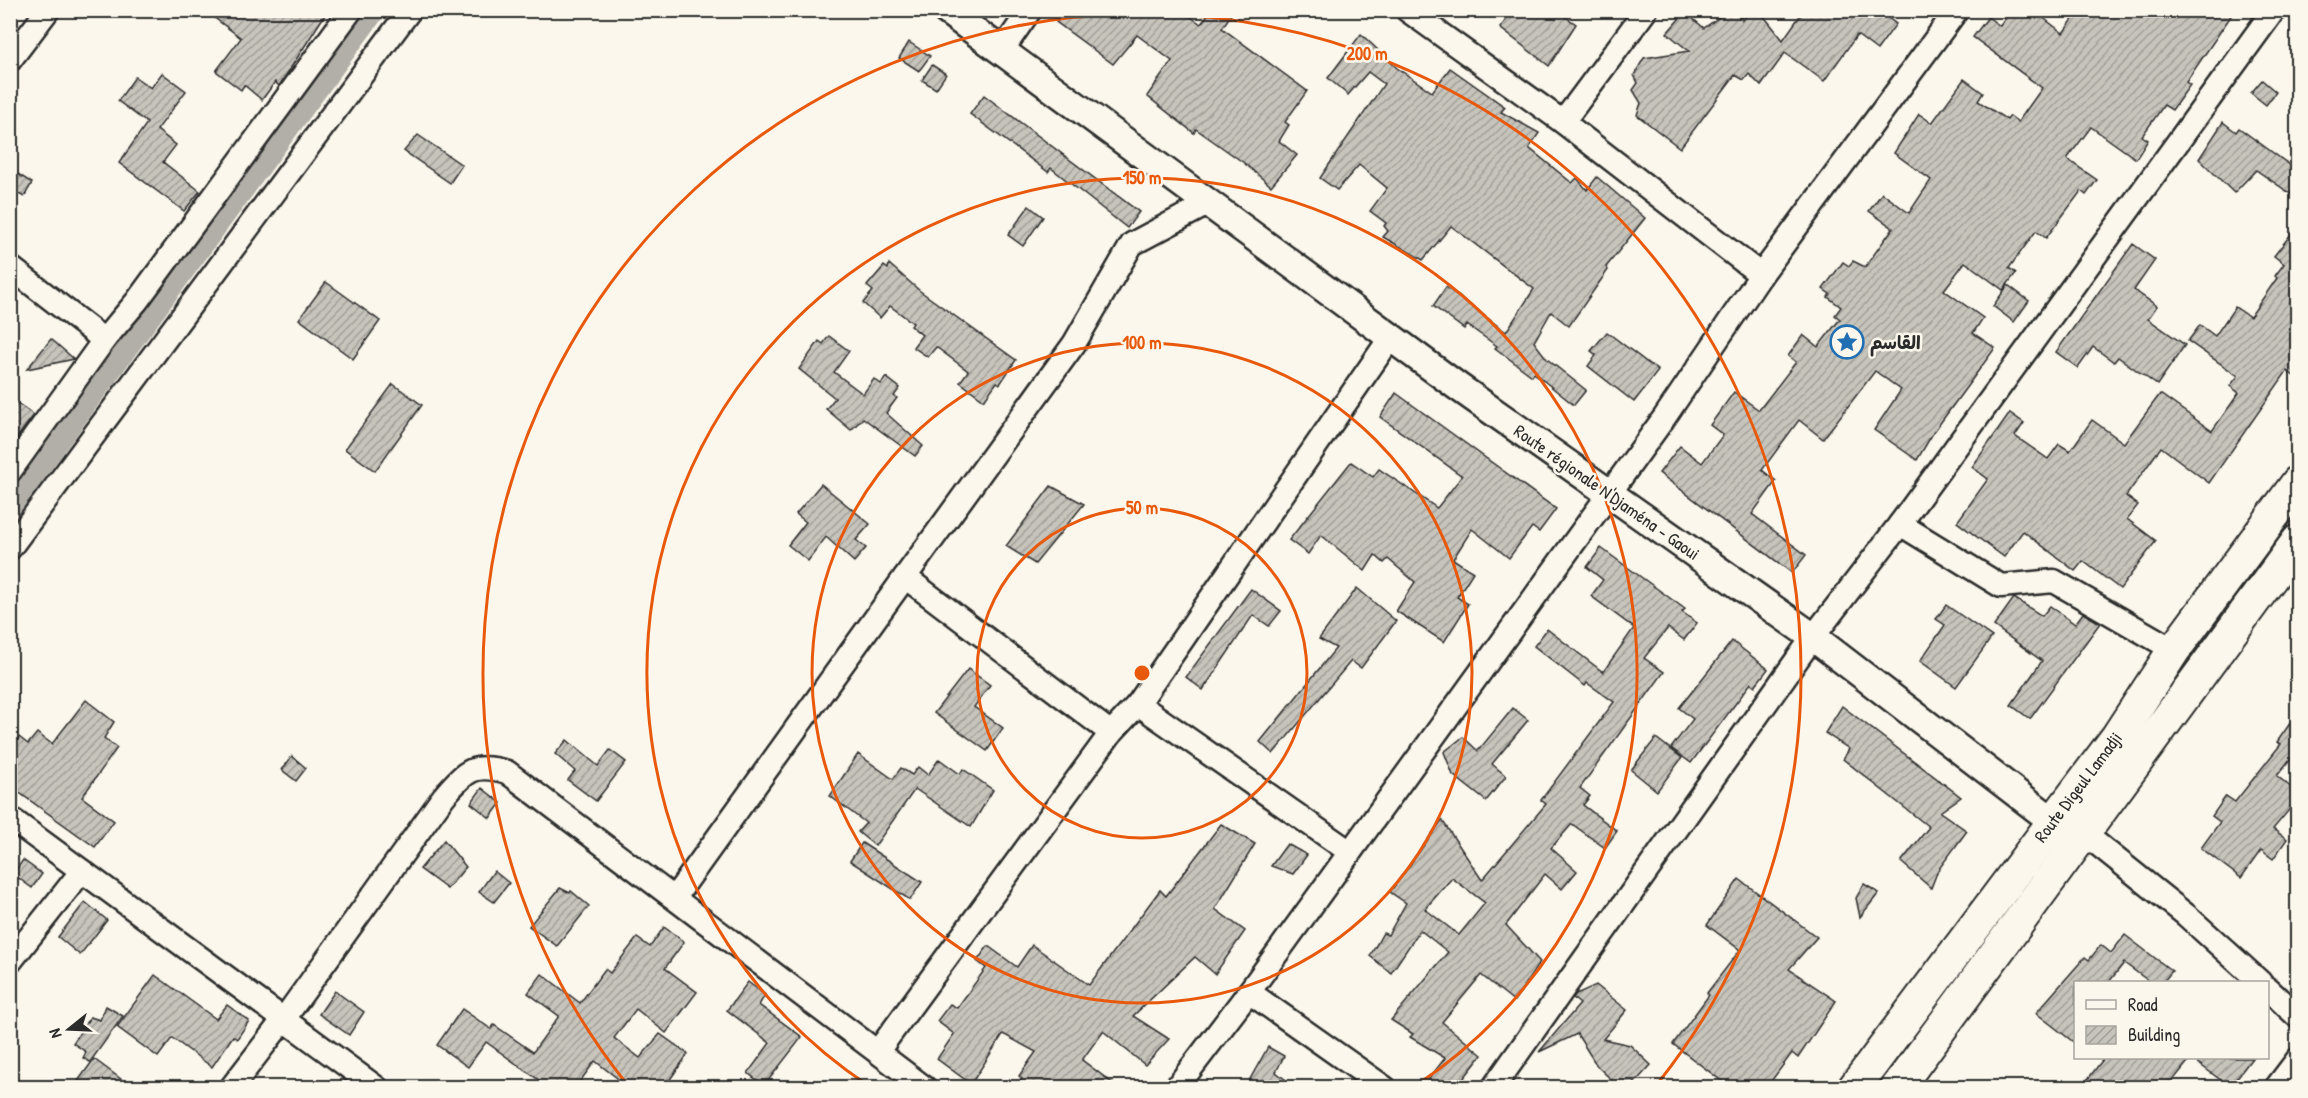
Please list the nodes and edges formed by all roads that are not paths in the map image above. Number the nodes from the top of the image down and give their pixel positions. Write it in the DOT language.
graph roads {
  1 [pos="48,10"];
  2 [pos="351,10"];
  3 [pos="410,10"];
  4 [pos="946,10"];
  5 [pos="1030,10"];
  6 [pos="1407,10"];
  7 [pos="1646,10"];
  8 [pos="1957,10"];
  9 [pos="2274,10"];
  10 [pos="1002,51"];
  11 [pos="10,60"];
  12 [pos="1563,122"];
  13 [pos="1209,203"];
  14 [pos="10,267"];
  15 [pos="1761,275"];
  16 [pos="1391,337"];
  17 [pos="104,340"];
  18 [pos="10,471"];
  19 [pos="2298,482"];
  20 [pos="1608,493"];
  21 [pos="1900,524"];
  22 [pos="2298,541"];
  23 [pos="10,548"];
  24 [pos="905,578"];
  25 [pos="1813,637"];
  26 [pos="2174,650"];
  27 [pos="1138,704"];
  28 [pos="1111,733"];
  29 [pos="10,818"];
  30 [pos="2054,822"];
  31 [pos="2085,834"];
  32 [pos="1350,852"];
  33 [pos="81,872"];
  34 [pos="675,897"];
  35 [pos="10,962"];
  36 [pos="2259,981"];
  37 [pos="2269,990"];
  38 [pos="1249,992"];
  39 [pos="2298,1017"];
  40 [pos="284,1019"];
  41 [pos="878,1051"];
  42 [pos="2298,1059"];
  43 [pos="231,1088"];
  44 [pos="377,1088"];
  45 [pos="925,1088"];
  46 [pos="1176,1088"];
  47 [pos="1385,1088"];
  48 [pos="1492,1088"];
  49 [pos="1854,1088"];
  50 [pos="1897,1088"];
  51 [pos="2276,1088"];
  1 -- 11 [label="street"];
  2 -- 17 [label="street"];
  3 -- 23 [label="street"];
  4 -- 10 [label="street, Route régionale N'Djaména - Gaoui"];
  5 -- 10 [label="street"];
  6 -- 12 [label="street"];
  7 -- 12 [label="street"];
  8 -- 15 [label="street"];
  9 -- 21 [label="street"];
  10 -- 13 [label="street, Route régionale N'Djaména - Gaoui"];
  12 -- 15 [label="street"];
  13 -- 16 [label="street, Route régionale N'Djaména - Gaoui"];
  13 -- 24 [label="street"];
  14 -- 17 [label="street"];
  15 -- 20 [label="street"];
  16 -- 20 [label="street, Route régionale N'Djaména - Gaoui"];
  16 -- 27 [label="street"];
  17 -- 18 [label="street"];
  19 -- 26 [label="main road, Route Digeul Lamadji"];
  20 -- 25 [label="street, Route régionale N'Djaména - Gaoui"];
  20 -- 32 [label="street"];
  21 -- 25 [label="street"];
  21 -- 26 [label="street"];
  22 -- 31 [label="main road, Route Digeul Lamadji"];
  24 -- 28 [label="street"];
  24 -- 34 [label="street"];
  25 -- 30 [label="street, Route régionale N'Djaména - Gaoui"];
  25 -- 48 [label="street"];
  26 -- 30 [label="main road, Route Digeul Lamadji"];
  27 -- 28 [label="street"];
  27 -- 32 [label="street"];
  28 -- 41 [label="street"];
  29 -- 33 [label="street"];
  30 -- 31 [label="street, Route régionale N'Djaména - Gaoui"];
  30 -- 49 [label="main road, Route Digeul Lamadji"];
  31 -- 36 [label="street, Route régionale N'Djaména - Gaoui"];
  31 -- 50 [label="main road, Route Digeul Lamadji"];
  32 -- 38 [label="street"];
  33 -- 35 [label="street"];
  33 -- 40 [label="street"];
  34 -- 40 [label="street"];
  34 -- 41 [label="street"];
  37 -- 39 [label="street"];
  38 -- 46 [label="street"];
  38 -- 47 [label="street"];
  40 -- 43 [label="street"];
  40 -- 44 [label="street"];
  41 -- 45 [label="street"];
  42 -- 51 [label="street"];
}
